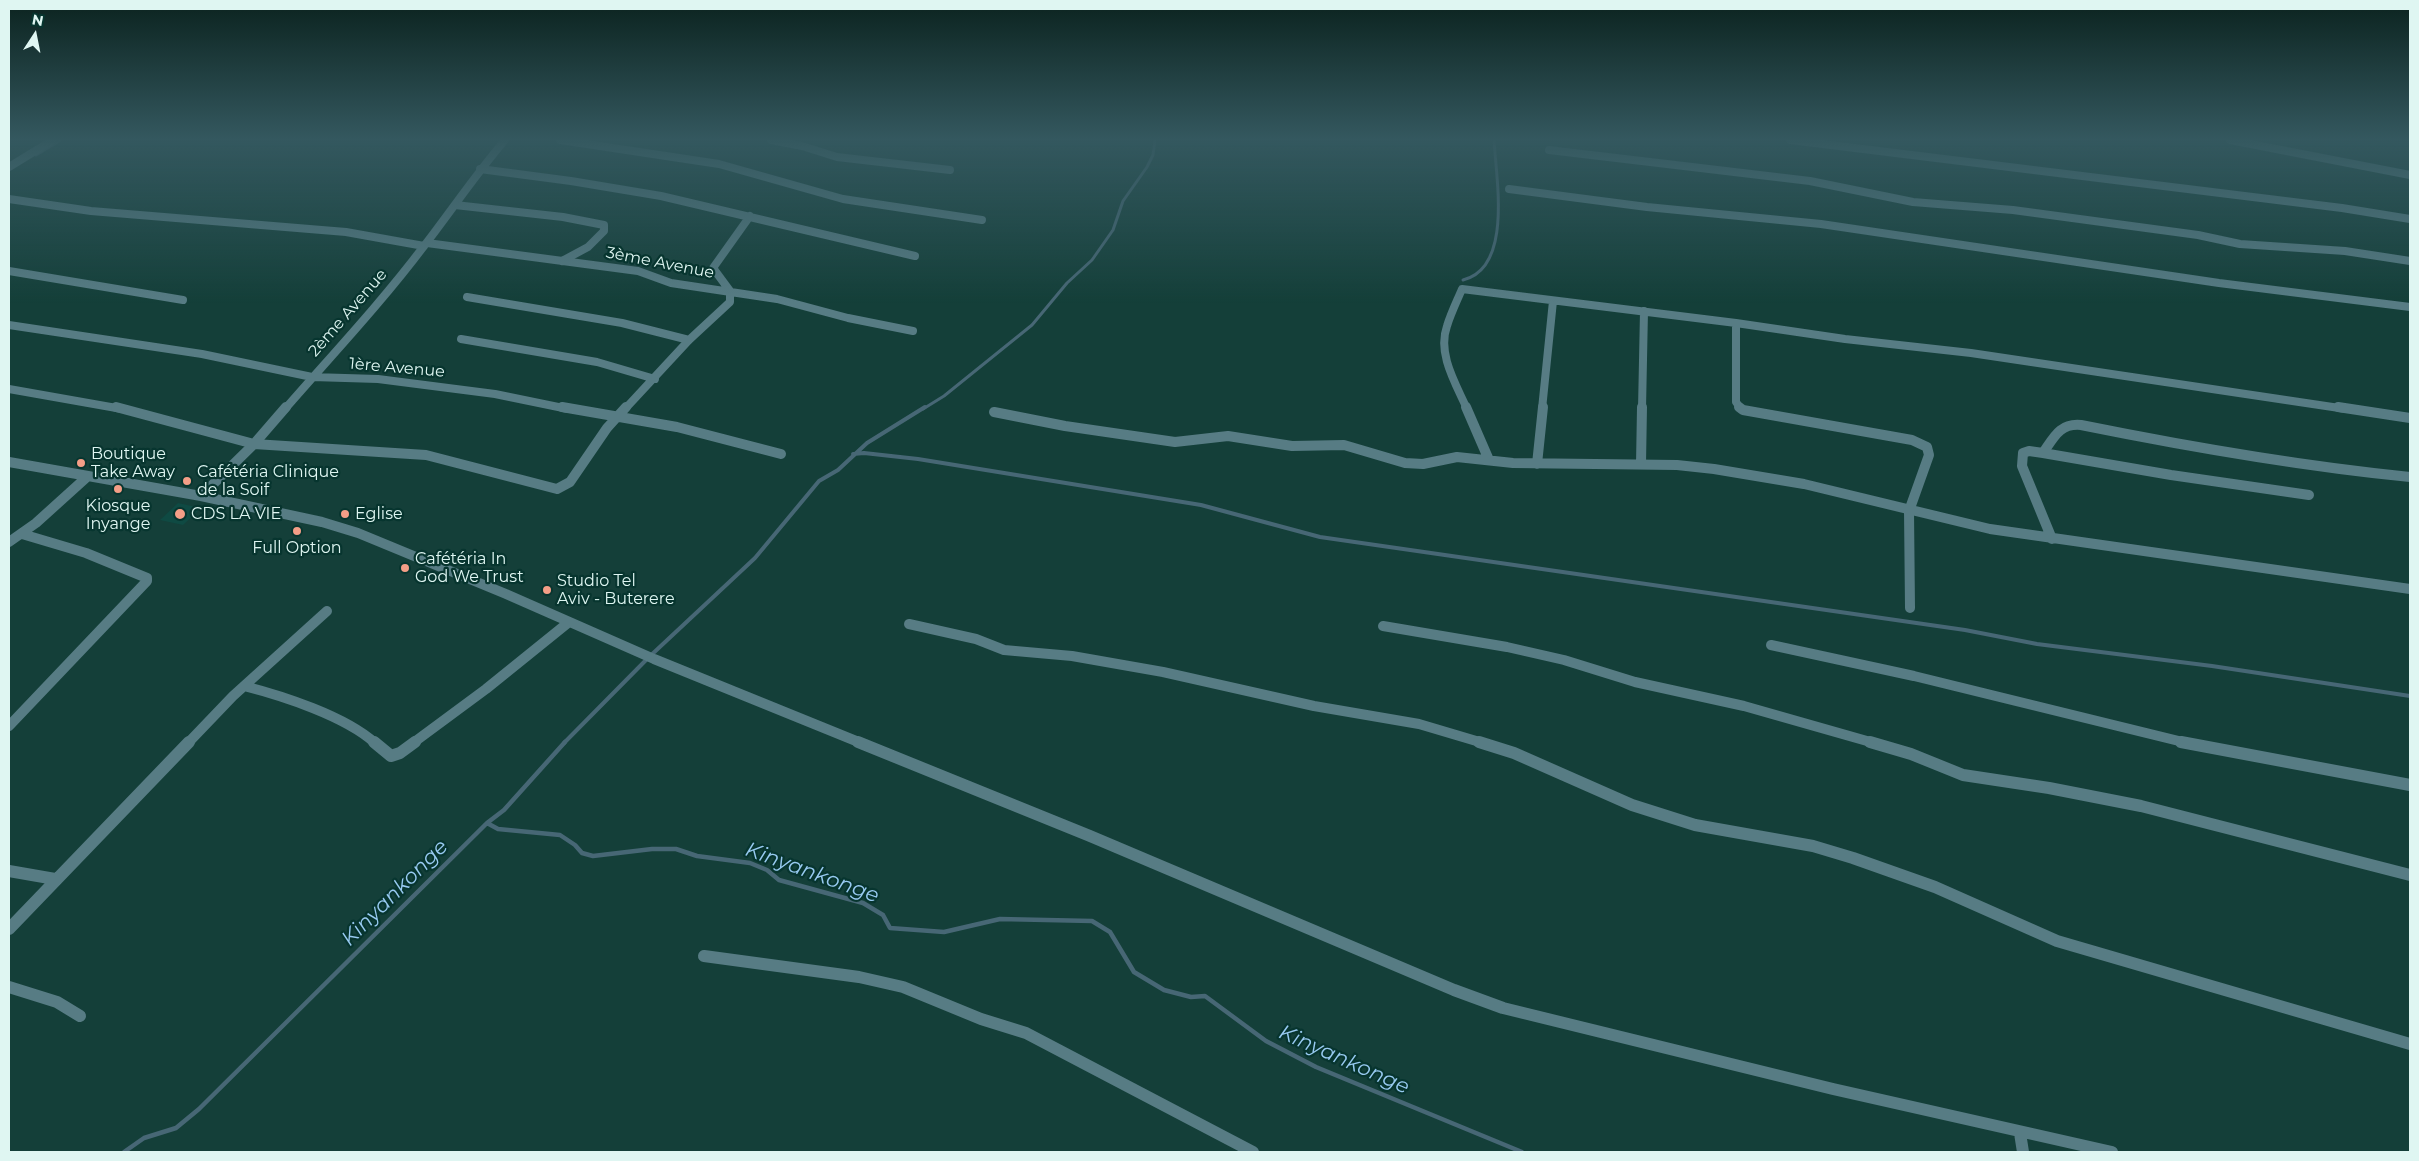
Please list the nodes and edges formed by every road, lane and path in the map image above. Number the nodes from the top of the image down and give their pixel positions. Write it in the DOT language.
graph roads {
  1 [pos="463,194"];
  2 [pos="645,194"];
  3 [pos="825,194"];
  4 [pos="1550,194"];
  5 [pos="1875,194"];
  6 [pos="2230,194"];
  7 [pos="9,199"];
  8 [pos="455,205"];
  9 [pos="750,216"];
  10 [pos="2410,219"];
  11 [pos="982,220"];
  12 [pos="426,245"];
  13 [pos="916,256"];
  14 [pos="562,260"];
  15 [pos="2410,262"];
  16 [pos="9,271"];
  17 [pos="730,291"];
  18 [pos="467,297"];
  19 [pos="183,300"];
  20 [pos="1553,302"];
  21 [pos="2410,307"];
  22 [pos="1644,311"];
  23 [pos="1736,323"];
  24 [pos="9,325"];
  25 [pos="914,331"];
  26 [pos="461,339"];
  27 [pos="689,340"];
  28 [pos="312,377"];
  29 [pos="655,379"];
  30 [pos="9,389"];
  31 [pos="994,412"];
  32 [pos="616,418"];
  33 [pos="2410,418"];
  34 [pos="254,444"];
  35 [pos="2043,453"];
  36 [pos="781,454"];
  37 [pos="1490,460"];
  38 [pos="9,462"];
  39 [pos="1537,464"];
  40 [pos="1641,464"];
  41 [pos="88,476"];
  42 [pos="2410,477"];
  43 [pos="2309,495"];
  44 [pos="201,496"];
  45 [pos="1909,511"];
  46 [pos="22,534"];
  47 [pos="2052,540"];
  48 [pos="9,542"];
  49 [pos="2410,589"];
  50 [pos="1910,608"];
  51 [pos="327,611"];
  52 [pos="569,622"];
  53 [pos="909,624"];
  54 [pos="1383,626"];
  55 [pos="1771,645"];
  56 [pos="244,686"];
  57 [pos="9,726"];
  58 [pos="2410,785"];
  59 [pos="9,871"];
  60 [pos="2410,875"];
  61 [pos="55,879"];
  62 [pos="9,929"];
  63 [pos="704,956"];
  64 [pos="9,987"];
  65 [pos="80,1016"];
  66 [pos="2410,1044"];
  67 [pos="2020,1133"];
  68 [pos="1253,1152"];
  69 [pos="2023,1152"];
  70 [pos="2112,1152"];
  1 -- 8 [label="street, 2ème Avenue"];
  2 -- 9 [label="street"];
  3 -- 11 [label="street"];
  4 -- 21 [label="street"];
  5 -- 15 [label="street"];
  6 -- 10 [label="street"];
  7 -- 12 [label="street, 3ème Avenue"];
  8 -- 12 [label="street, 2ème Avenue"];
  8 -- 14 [label="street"];
  9 -- 13 [label="street"];
  9 -- 17 [label="street"];
  12 -- 14 [label="street, 3ème Avenue"];
  12 -- 28 [label="street, 2ème Avenue"];
  14 -- 17 [label="street, 3ème Avenue"];
  16 -- 19 [label="street"];
  17 -- 25 [label="street, 3ème Avenue"];
  17 -- 27 [label="street"];
  18 -- 27 [label="street"];
  20 -- 22 [label="street"];
  20 -- 37 [label="street"];
  20 -- 39 [label="street"];
  22 -- 23 [label="street"];
  22 -- 40 [label="street"];
  23 -- 33 [label="street"];
  23 -- 45 [label="street"];
  24 -- 28 [label="street, 1ère Avenue"];
  26 -- 29 [label="street"];
  27 -- 29 [label="street"];
  28 -- 32 [label="street, 1ère Avenue"];
  28 -- 34 [label="street, 2ème Avenue"];
  29 -- 32 [label="street"];
  30 -- 34 [label="street"];
  31 -- 37 [label="street"];
  32 -- 34 [label="street"];
  32 -- 36 [label="street, 1ère Avenue"];
  34 -- 44 [label="street, 2ème Avenue"];
  35 -- 42 [label="street"];
  35 -- 43 [label="street"];
  35 -- 47 [label="street"];
  37 -- 39 [label="street"];
  38 -- 41 [label="street"];
  39 -- 40 [label="street"];
  40 -- 45 [label="street"];
  41 -- 44 [label="street"];
  41 -- 46 [label="street"];
  44 -- 52 [label="street"];
  45 -- 47 [label="street"];
  45 -- 50 [label="street"];
  46 -- 48 [label="street"];
  46 -- 57 [label="street"];
  47 -- 49 [label="street"];
  51 -- 56 [label="street"];
  52 -- 56 [label="street"];
  52 -- 67 [label="street"];
  53 -- 66 [label="street"];
  54 -- 60 [label="street"];
  55 -- 58 [label="street"];
  56 -- 61 [label="street"];
  59 -- 61 [label="street"];
  61 -- 62 [label="street"];
  63 -- 68 [label="street"];
  64 -- 65 [label="street"];
  67 -- 69 [label="street"];
  67 -- 70 [label="street"];
}
